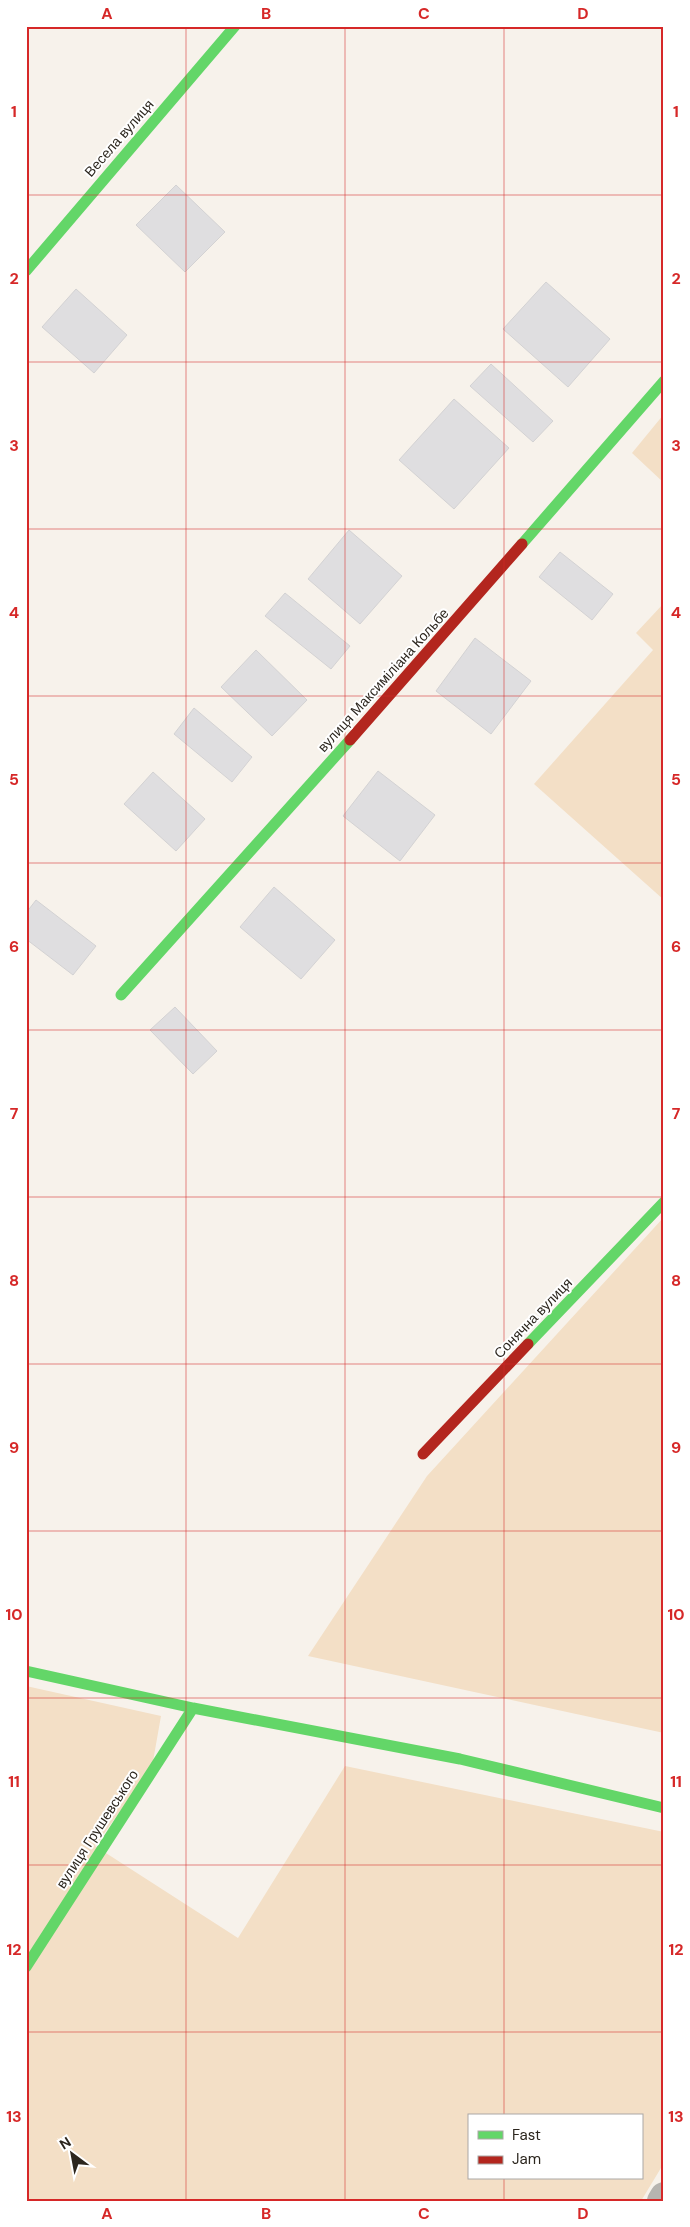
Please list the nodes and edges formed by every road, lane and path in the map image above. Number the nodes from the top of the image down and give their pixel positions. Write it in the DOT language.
graph roads {
  1 [pos="235,26"];
  2 [pos="26,270"];
  3 [pos="664,381"];
  4 [pos="122,995"];
  5 [pos="664,1202"];
  6 [pos="423,1454"];
  7 [pos="26,1671"];
  8 [pos="193,1708"];
  9 [pos="664,1808"];
  10 [pos="26,1967"];
  11 [pos="664,2196"];
  12 [pos="661,2201"];
  1 -- 2 [label="street, Весела вулиця"];
  3 -- 4 [label="street, вулиця Максиміліана Кольбе"];
  5 -- 6 [label="street, Сонячна вулиця"];
  7 -- 8 [label="street"];
  8 -- 9 [label="street"];
  8 -- 10 [label="street, вулиця Грушевського"];
  11 -- 12 [label="street"];
}
